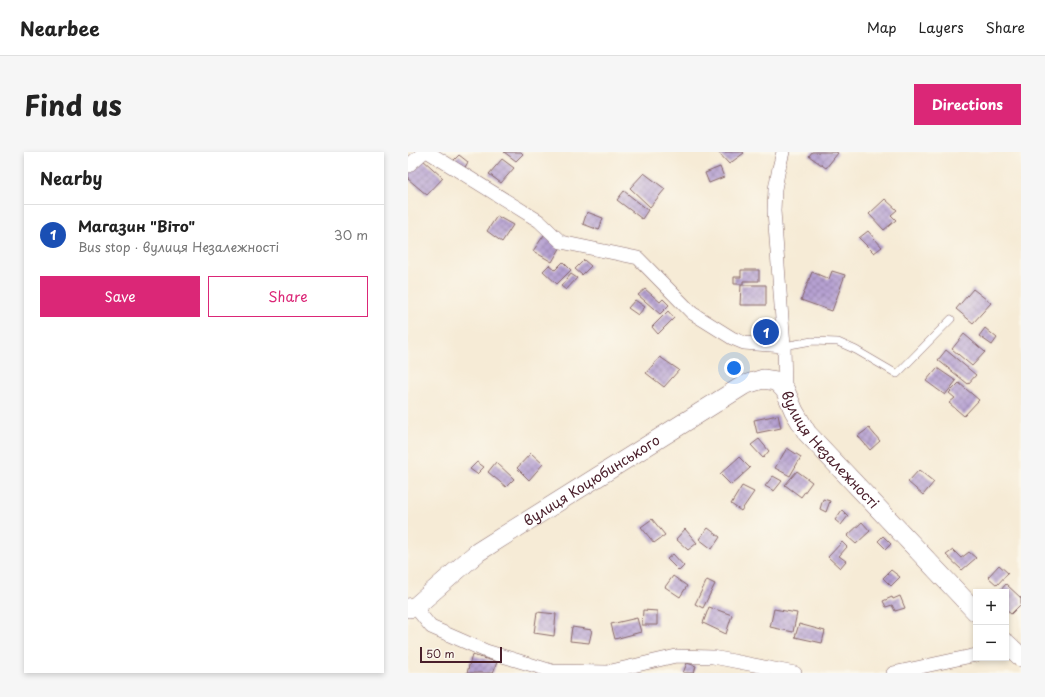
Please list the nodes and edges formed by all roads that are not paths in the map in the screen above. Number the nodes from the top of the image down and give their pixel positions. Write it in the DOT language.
graph roads {
  1 [pos="424,152"];
  2 [pos="428,152"];
  3 [pos="773,152"];
  4 [pos="783,152"];
  5 [pos="408,166"];
  6 [pos="779,168"];
  7 [pos="951,319"];
  8 [pos="784,346"];
  9 [pos="785,390"];
  10 [pos="412,608"];
  11 [pos="973,609"];
  12 [pos="973,656"];
  13 [pos="795,673"];
  14 [pos="893,673"];
  1 -- 5 [label="street"];
  2 -- 8 [label="street"];
  3 -- 6 [label="street"];
  4 -- 6 [label="street, вулиця Незалежності"];
  6 -- 8 [label="street, вулиця Незалежності"];
  7 -- 8 [label="lane"];
  8 -- 9 [label="street, вулиця Незалежності"];
  9 -- 10 [label="street, вулиця Коцюбинського"];
  9 -- 11 [label="street, вулиця Незалежності"];
  10 -- 13 [label="street"];
  12 -- 14 [label="street"];
}
